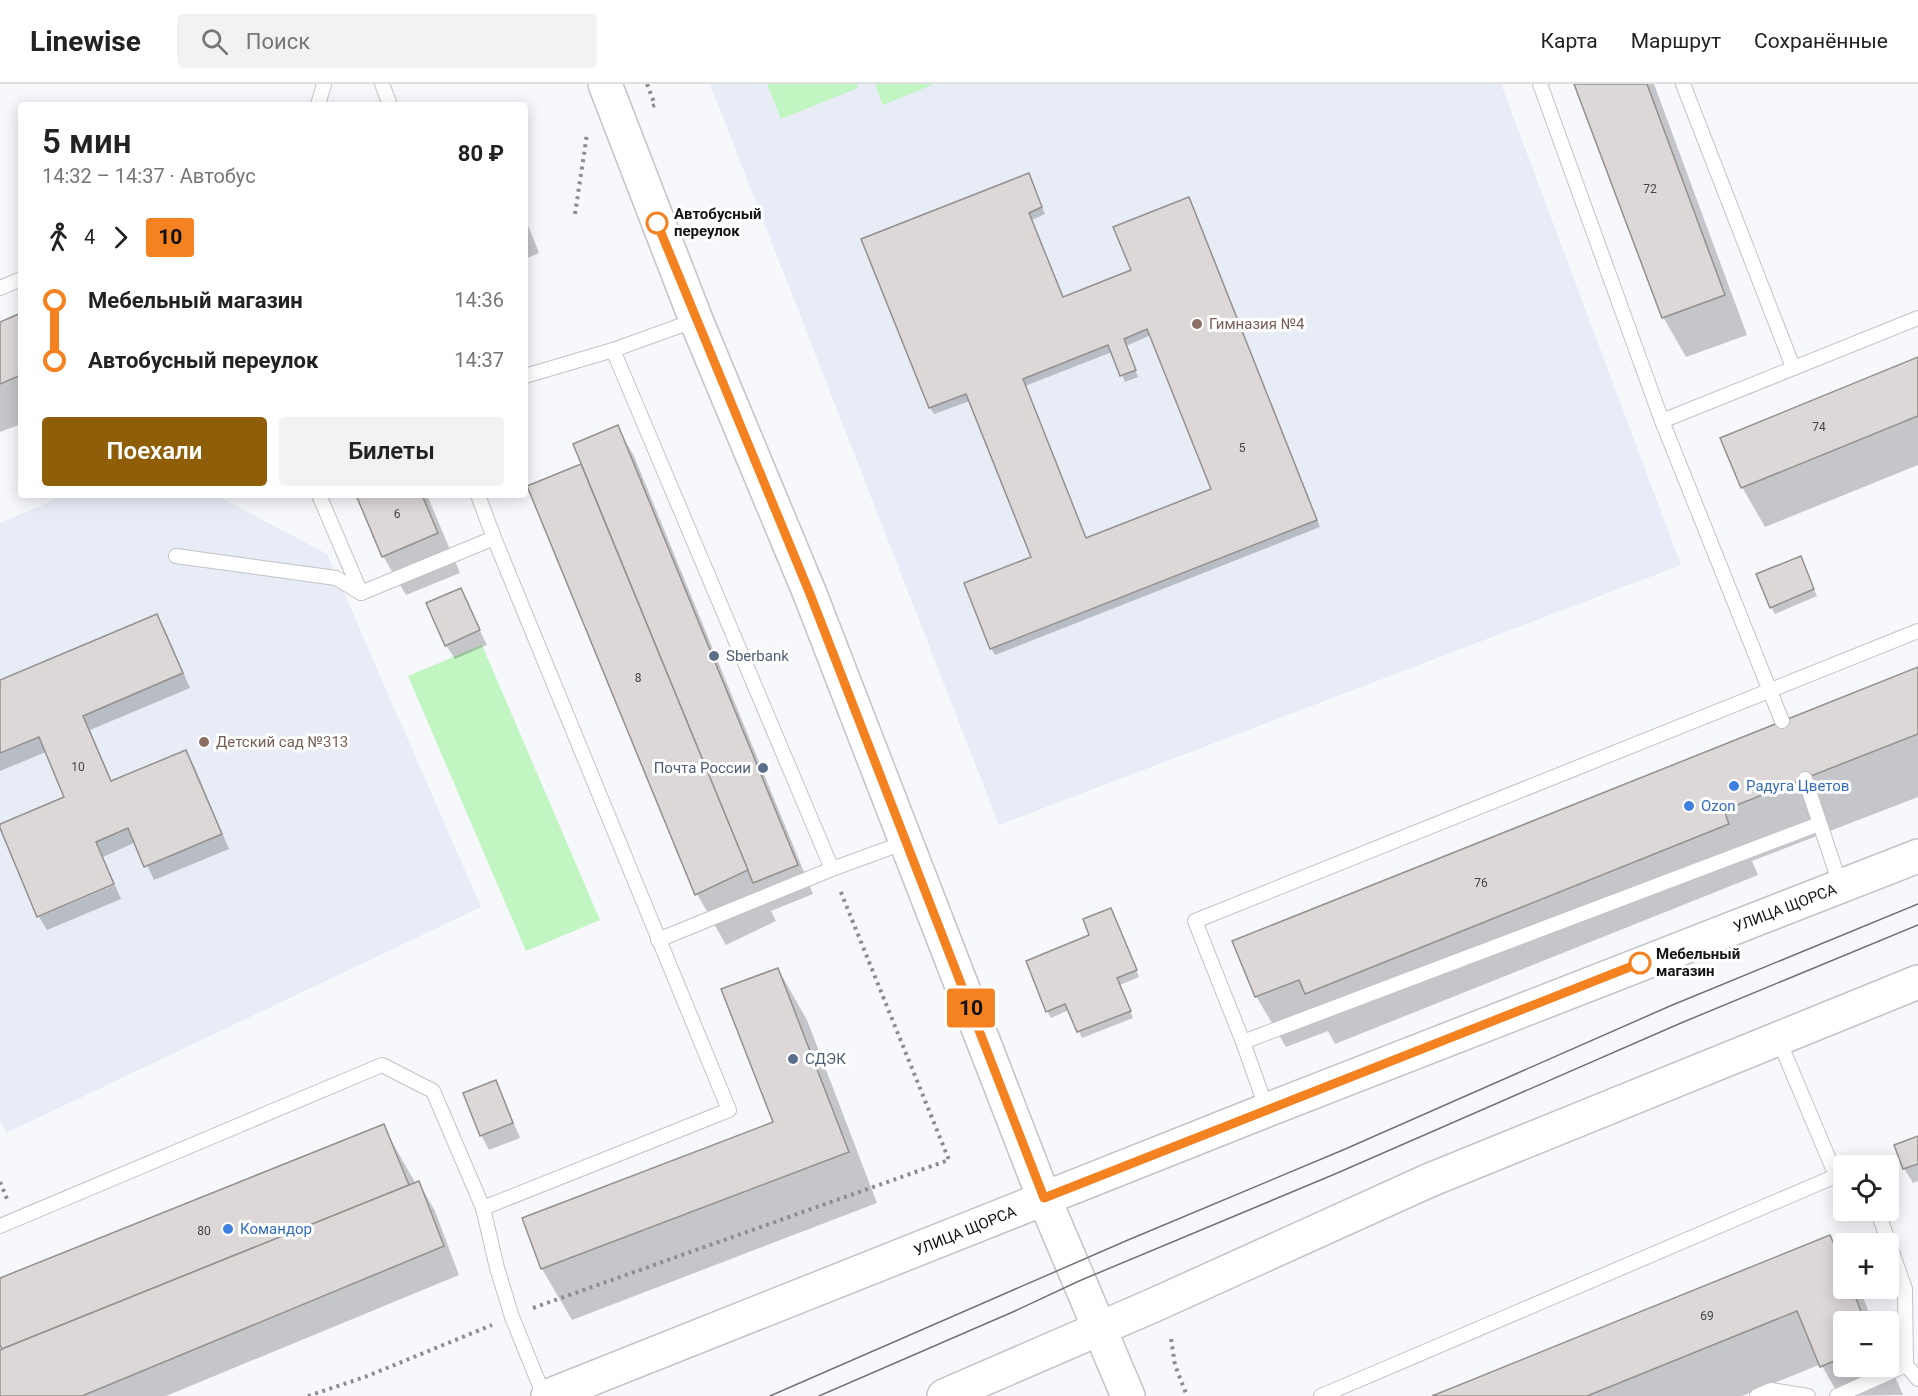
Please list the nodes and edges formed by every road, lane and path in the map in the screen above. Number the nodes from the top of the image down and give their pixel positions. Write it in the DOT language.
graph roads {
  1 [pos="324,84"];
  2 [pos="382,84"];
  3 [pos="605,84"];
  4 [pos="1540,84"];
  5 [pos="1683,84"];
  6 [pos="319,102"];
  7 [pos="389,102"];
  8 [pos="18,280"];
  9 [pos="0,288"];
  10 [pos="1918,318"];
  11 [pos="696,320"];
  12 [pos="614,350"];
  13 [pos="1793,367"];
  14 [pos="528,375"];
  15 [pos="1662,421"];
  16 [pos="320,498"];
  17 [pos="479,498"];
  18 [pos="494,538"];
  19 [pos="176,555"];
  20 [pos="361,593"];
  21 [pos="1918,631"];
  22 [pos="1770,691"];
  23 [pos="1782,721"];
  24 [pos="1805,779"];
  25 [pos="1819,824"];
  26 [pos="906,842"];
  27 [pos="1918,856"];
  28 [pos="832,870"];
  29 [pos="1841,887"];
  30 [pos="658,940"];
  31 [pos="1918,982"];
  32 [pos="1778,1038"];
  33 [pos="1243,1042"];
  34 [pos="1267,1110"];
  35 [pos="1833,1164"];
  36 [pos="1833,1183"];
  37 [pos="1044,1198"];
  38 [pos="483,1208"];
  39 [pos="1881,1221"];
  40 [pos="0,1226"];
  41 [pos="1918,1283"];
  42 [pos="1905,1289"];
  43 [pos="512,1317"];
  44 [pos="1098,1328"];
  45 [pos="1171,1339"];
  46 [pos="1906,1365"];
  47 [pos="1918,1379"];
  48 [pos="309,1396"];
  49 [pos="546,1396"];
  50 [pos="944,1396"];
  51 [pos="1128,1396"];
  52 [pos="1187,1396"];
  53 [pos="1321,1396"];
  54 [pos="1757,1396"];
  55 [pos="1808,1396"];
  56 [pos="1837,1396"];
  1 -- 6 [label="lane"];
  2 -- 7 [label="lane"];
  3 -- 11 [label="main road"];
  4 -- 15 [label="lane"];
  5 -- 13 [label="lane"];
  8 -- 9 [label="lane"];
  10 -- 13 [label="lane"];
  11 -- 12 [label="lane"];
  11 -- 26 [label="main road"];
  12 -- 14 [label="lane"];
  12 -- 28 [label="lane"];
  13 -- 15 [label="lane"];
  15 -- 22 [label="lane"];
  16 -- 20 [label="lane"];
  17 -- 18 [label="lane"];
  18 -- 20 [label="lane"];
  18 -- 30 [label="lane"];
  19 -- 20 [label="lane"];
  21 -- 22 [label="lane"];
  22 -- 23 [label="lane"];
  22 -- 33 [label="lane"];
  24 -- 25 [label="lane"];
  25 -- 29 [label="lane"];
  25 -- 33 [label="lane"];
  26 -- 28 [label="lane"];
  26 -- 37 [label="main road"];
  27 -- 29 [label="main road, УЛИЦА ЩОРСА"];
  28 -- 30 [label="lane"];
  28 -- 43 [label="path"];
  29 -- 34 [label="main road, УЛИЦА ЩОРСА"];
  30 -- 38 [label="lane"];
  31 -- 32 [label="main road"];
  32 -- 35 [label="lane"];
  32 -- 44 [label="main road"];
  33 -- 34 [label="lane"];
  34 -- 37 [label="main road, УЛИЦА ЩОРСА"];
  36 -- 53 [label="lane"];
  37 -- 44 [label="main road"];
  37 -- 49 [label="main road, УЛИЦА ЩОРСА"];
  38 -- 40 [label="lane"];
  38 -- 43 [label="lane"];
  39 -- 42 [label="lane"];
  41 -- 42 [label="lane"];
  42 -- 46 [label="lane"];
  43 -- 48 [label="path"];
  43 -- 49 [label="lane"];
  44 -- 50 [label="main road"];
  44 -- 51 [label="main road"];
  45 -- 52 [label="path"];
  46 -- 47 [label="lane"];
  46 -- 56 [label="lane"];
  54 -- 55 [label="lane"];
}
